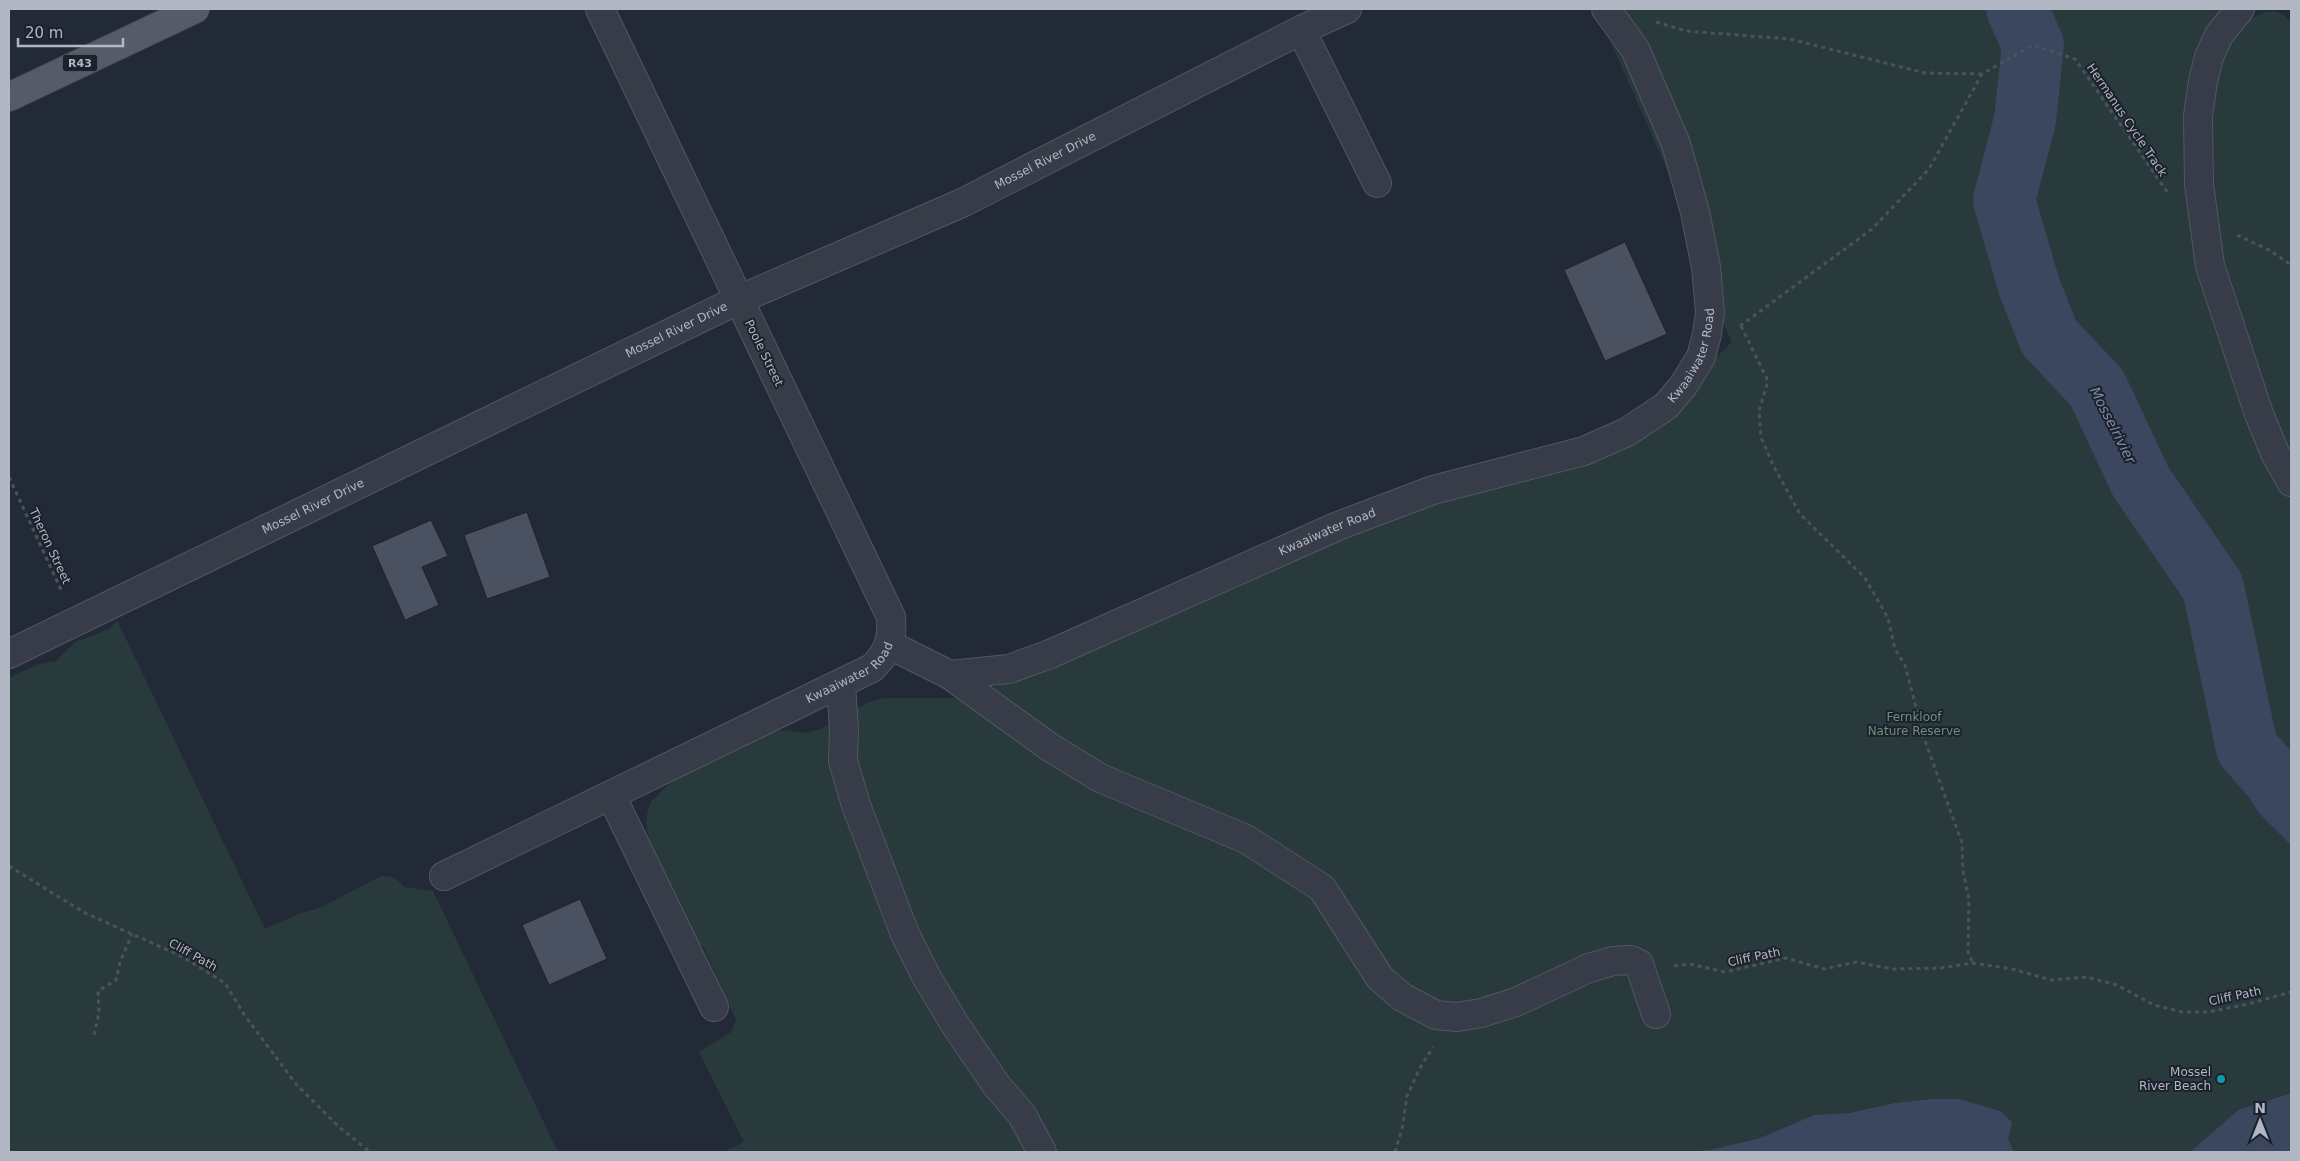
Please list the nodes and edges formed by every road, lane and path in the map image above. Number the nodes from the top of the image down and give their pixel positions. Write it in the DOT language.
graph roads {
  1 [pos="195,9"];
  2 [pos="600,9"];
  3 [pos="1347,9"];
  4 [pos="1606,9"];
  5 [pos="2240,9"];
  6 [pos="1649,20"];
  7 [pos="1301,30"];
  8 [pos="1982,74"];
  9 [pos="9,97"];
  10 [pos="1377,183"];
  11 [pos="2203,218"];
  12 [pos="2291,265"];
  13 [pos="738,300"];
  14 [pos="1740,326"];
  15 [pos="1701,357"];
  16 [pos="9,477"];
  17 [pos="2291,482"];
  18 [pos="76,622"];
  19 [pos="890,645"];
  20 [pos="9,654"];
  21 [pos="950,674"];
  22 [pos="841,684"];
  23 [pos="611,795"];
  24 [pos="9,866"];
  25 [pos="444,876"];
  26 [pos="132,934"];
  27 [pos="1973,963"];
  28 [pos="1639,964"];
  29 [pos="2291,992"];
  30 [pos="714,1007"];
  31 [pos="1656,1014"];
  32 [pos="94,1035"];
  33 [pos="1436,1042"];
  34 [pos="370,1152"];
  35 [pos="1042,1152"];
  36 [pos="1395,1152"];
  1 -- 9 [label="main road, R43"];
  2 -- 13 [label="street, Poole Street"];
  3 -- 7 [label="street, Mossel River Drive"];
  4 -- 15 [label="street, Kwaaiwater Road"];
  5 -- 11 [label="street"];
  6 -- 8 [label="path"];
  7 -- 10 [label="street"];
  7 -- 13 [label="street, Mossel River Drive"];
  8 -- 11 [label="path, Hermanus Cycle Track"];
  8 -- 14 [label="path"];
  11 -- 12 [label="path, Hermanus Cycle Track"];
  11 -- 17 [label="street"];
  13 -- 18 [label="street, Mossel River Drive"];
  13 -- 19 [label="street, Poole Street"];
  14 -- 15 [label="path"];
  14 -- 27 [label="path"];
  15 -- 21 [label="street, Kwaaiwater Road"];
  16 -- 18 [label="path, Theron Street"];
  18 -- 20 [label="street, Mossel River Drive"];
  19 -- 21 [label="street, Kwaaiwater Road"];
  19 -- 22 [label="street, Kwaaiwater Road"];
  21 -- 28 [label="street"];
  22 -- 23 [label="street, Kwaaiwater Road"];
  22 -- 35 [label="street"];
  23 -- 25 [label="street, Kwaaiwater Road"];
  23 -- 30 [label="street"];
  24 -- 26 [label="path, Cliff Path"];
  26 -- 32 [label="path"];
  26 -- 34 [label="path, Cliff Path"];
  27 -- 28 [label="path, Cliff Path"];
  27 -- 29 [label="path, Cliff Path"];
  28 -- 31 [label="street"];
  33 -- 36 [label="path"];
}
